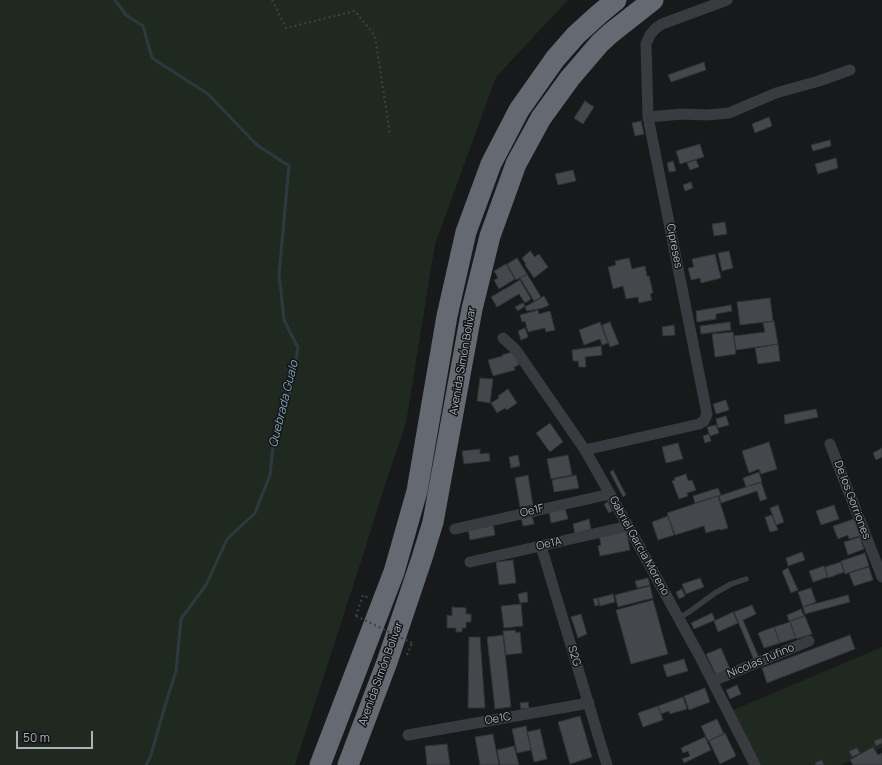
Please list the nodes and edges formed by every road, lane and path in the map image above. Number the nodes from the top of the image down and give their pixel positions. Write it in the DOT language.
graph roads {
  1 [pos="272,0"];
  2 [pos="616,0"];
  3 [pos="653,0"];
  4 [pos="727,0"];
  5 [pos="850,70"];
  6 [pos="648,117"];
  7 [pos="390,134"];
  8 [pos="503,338"];
  9 [pos="830,444"];
  10 [pos="585,450"];
  11 [pos="610,494"];
  12 [pos="628,526"];
  13 [pos="455,529"];
  14 [pos="541,546"];
  15 [pos="470,562"];
  16 [pos="882,577"];
  17 [pos="746,579"];
  18 [pos="368,598"];
  19 [pos="679,618"];
  20 [pos="809,641"];
  21 [pos="412,643"];
  22 [pos="713,681"];
  23 [pos="589,704"];
  24 [pos="408,735"];
  25 [pos="320,765"];
  26 [pos="348,765"];
  27 [pos="607,765"];
  28 [pos="756,765"];
  1 -- 7 [label="path"];
  2 -- 25 [label="highway, Avenida Simón Bolívar"];
  3 -- 26 [label="highway, Avenida Simón Bolívar"];
  4 -- 6 [label="street, Cipreses"];
  5 -- 6 [label="street"];
  6 -- 10 [label="street, Cipreses"];
  8 -- 10 [label="street, Gabriel Garcia Moreno"];
  9 -- 16 [label="street, De los Gorriones"];
  10 -- 11 [label="street, Gabriel Garcia Moreno"];
  11 -- 12 [label="street, Gabriel Garcia Moreno"];
  11 -- 13 [label="street, Oe1F"];
  12 -- 14 [label="street, Oe1A"];
  12 -- 19 [label="street, Gabriel Garcia Moreno"];
  14 -- 15 [label="street, Oe1A"];
  14 -- 23 [label="street, S2G"];
  17 -- 19 [label="lane"];
  18 -- 21 [label="path, bridge"];
  19 -- 22 [label="street, Gabriel Garcia Moreno"];
  20 -- 22 [label="street, Nicolas Tufino"];
  22 -- 28 [label="street, Gabriel Garcia Moreno"];
  23 -- 24 [label="street, Oe1C"];
  23 -- 27 [label="street, S2G"];
}
